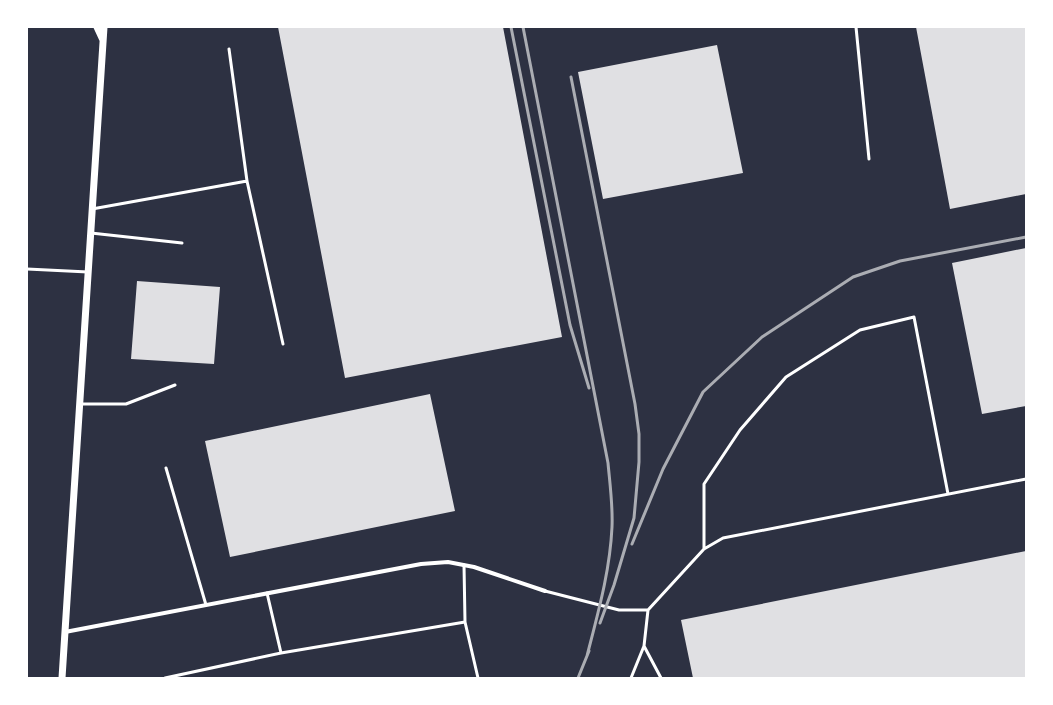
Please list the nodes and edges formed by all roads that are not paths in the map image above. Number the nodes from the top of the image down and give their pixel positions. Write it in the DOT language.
graph roads {
  1 [pos="97,27"];
  2 [pos="104,27"];
  3 [pos="856,27"];
  4 [pos="103,40"];
  5 [pos="229,49"];
  6 [pos="869,159"];
  7 [pos="247,181"];
  8 [pos="92,210"];
  9 [pos="91,233"];
  10 [pos="182,243"];
  11 [pos="27,269"];
  12 [pos="88,272"];
  13 [pos="283,344"];
  14 [pos="175,385"];
  15 [pos="80,404"];
  16 [pos="166,468"];
  17 [pos="1026,479"];
  18 [pos="948,494"];
  19 [pos="704,549"];
  20 [pos="464,565"];
  21 [pos="545,591"];
  22 [pos="267,593"];
  23 [pos="206,605"];
  24 [pos="648,610"];
  25 [pos="465,622"];
  26 [pos="65,632"];
  27 [pos="644,646"];
  28 [pos="281,653"];
  29 [pos="62,678"];
  30 [pos="165,678"];
  31 [pos="478,678"];
  32 [pos="631,678"];
  33 [pos="661,678"];
  1 -- 4 [label="street"];
  2 -- 4 [label="street"];
  3 -- 6 [label="lane"];
  4 -- 8 [label="street"];
  5 -- 7 [label="lane"];
  7 -- 8 [label="lane"];
  7 -- 13 [label="lane"];
  8 -- 9 [label="street"];
  9 -- 10 [label="lane"];
  9 -- 12 [label="street"];
  11 -- 12 [label="lane"];
  12 -- 15 [label="street"];
  14 -- 15 [label="lane"];
  15 -- 26 [label="street"];
  16 -- 23 [label="lane"];
  17 -- 18 [label="lane"];
  18 -- 19 [label="lane"];
  18 -- 19 [label="lane"];
  19 -- 24 [label="lane"];
  20 -- 21 [label="street"];
  20 -- 22 [label="street"];
  20 -- 25 [label="lane"];
  21 -- 24 [label="lane"];
  22 -- 23 [label="street"];
  22 -- 28 [label="lane"];
  23 -- 26 [label="street"];
  24 -- 27 [label="lane"];
  25 -- 28 [label="lane"];
  25 -- 31 [label="lane"];
  26 -- 29 [label="street"];
  27 -- 32 [label="lane"];
  27 -- 33 [label="lane"];
  28 -- 30 [label="lane"];
}
